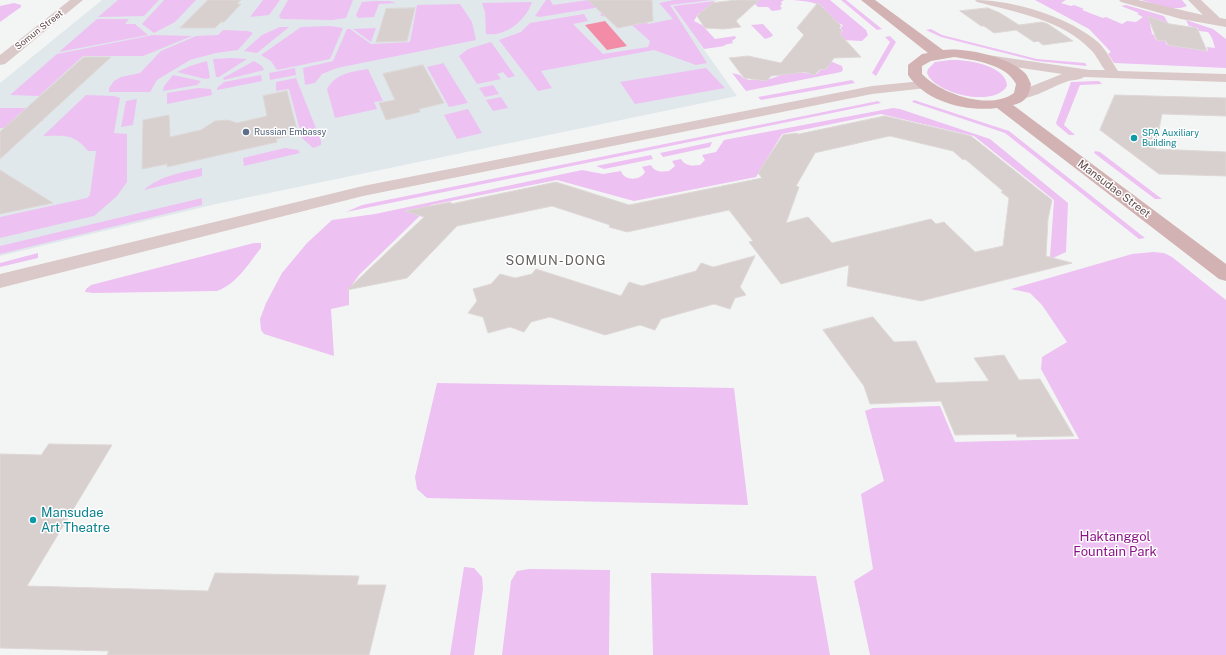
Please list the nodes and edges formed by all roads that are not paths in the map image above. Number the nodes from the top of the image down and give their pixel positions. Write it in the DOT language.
graph roads {
  1 [pos="77,0"];
  2 [pos="867,0"];
  3 [pos="981,0"];
  4 [pos="1125,0"];
  5 [pos="1194,0"];
  6 [pos="1214,20"];
  7 [pos="1226,23"];
  8 [pos="1226,30"];
  9 [pos="939,54"];
  10 [pos="988,59"];
  11 [pos="0,61"];
  12 [pos="1090,74"];
  13 [pos="1114,74"];
  14 [pos="1226,78"];
  15 [pos="922,85"];
  16 [pos="1022,95"];
  17 [pos="1002,104"];
  18 [pos="1226,274"];
  19 [pos="0,281"];
  1 -- 11 [label="street, Somun Street"];
  2 -- 9 [label="main road"];
  3 -- 13 [label="street"];
  4 -- 6 [label="street"];
  5 -- 6 [label="street"];
  6 -- 7 [label="street"];
  6 -- 8 [label="street"];
  9 -- 10 [label="main road"];
  9 -- 15 [label="main road"];
  10 -- 12 [label="street"];
  10 -- 16 [label="main road"];
  12 -- 13 [label="street"];
  12 -- 16 [label="street"];
  13 -- 14 [label="street"];
  15 -- 17 [label="main road"];
  15 -- 19 [label="street"];
  16 -- 17 [label="main road"];
  17 -- 18 [label="main road, Mansudae Street"];
}
